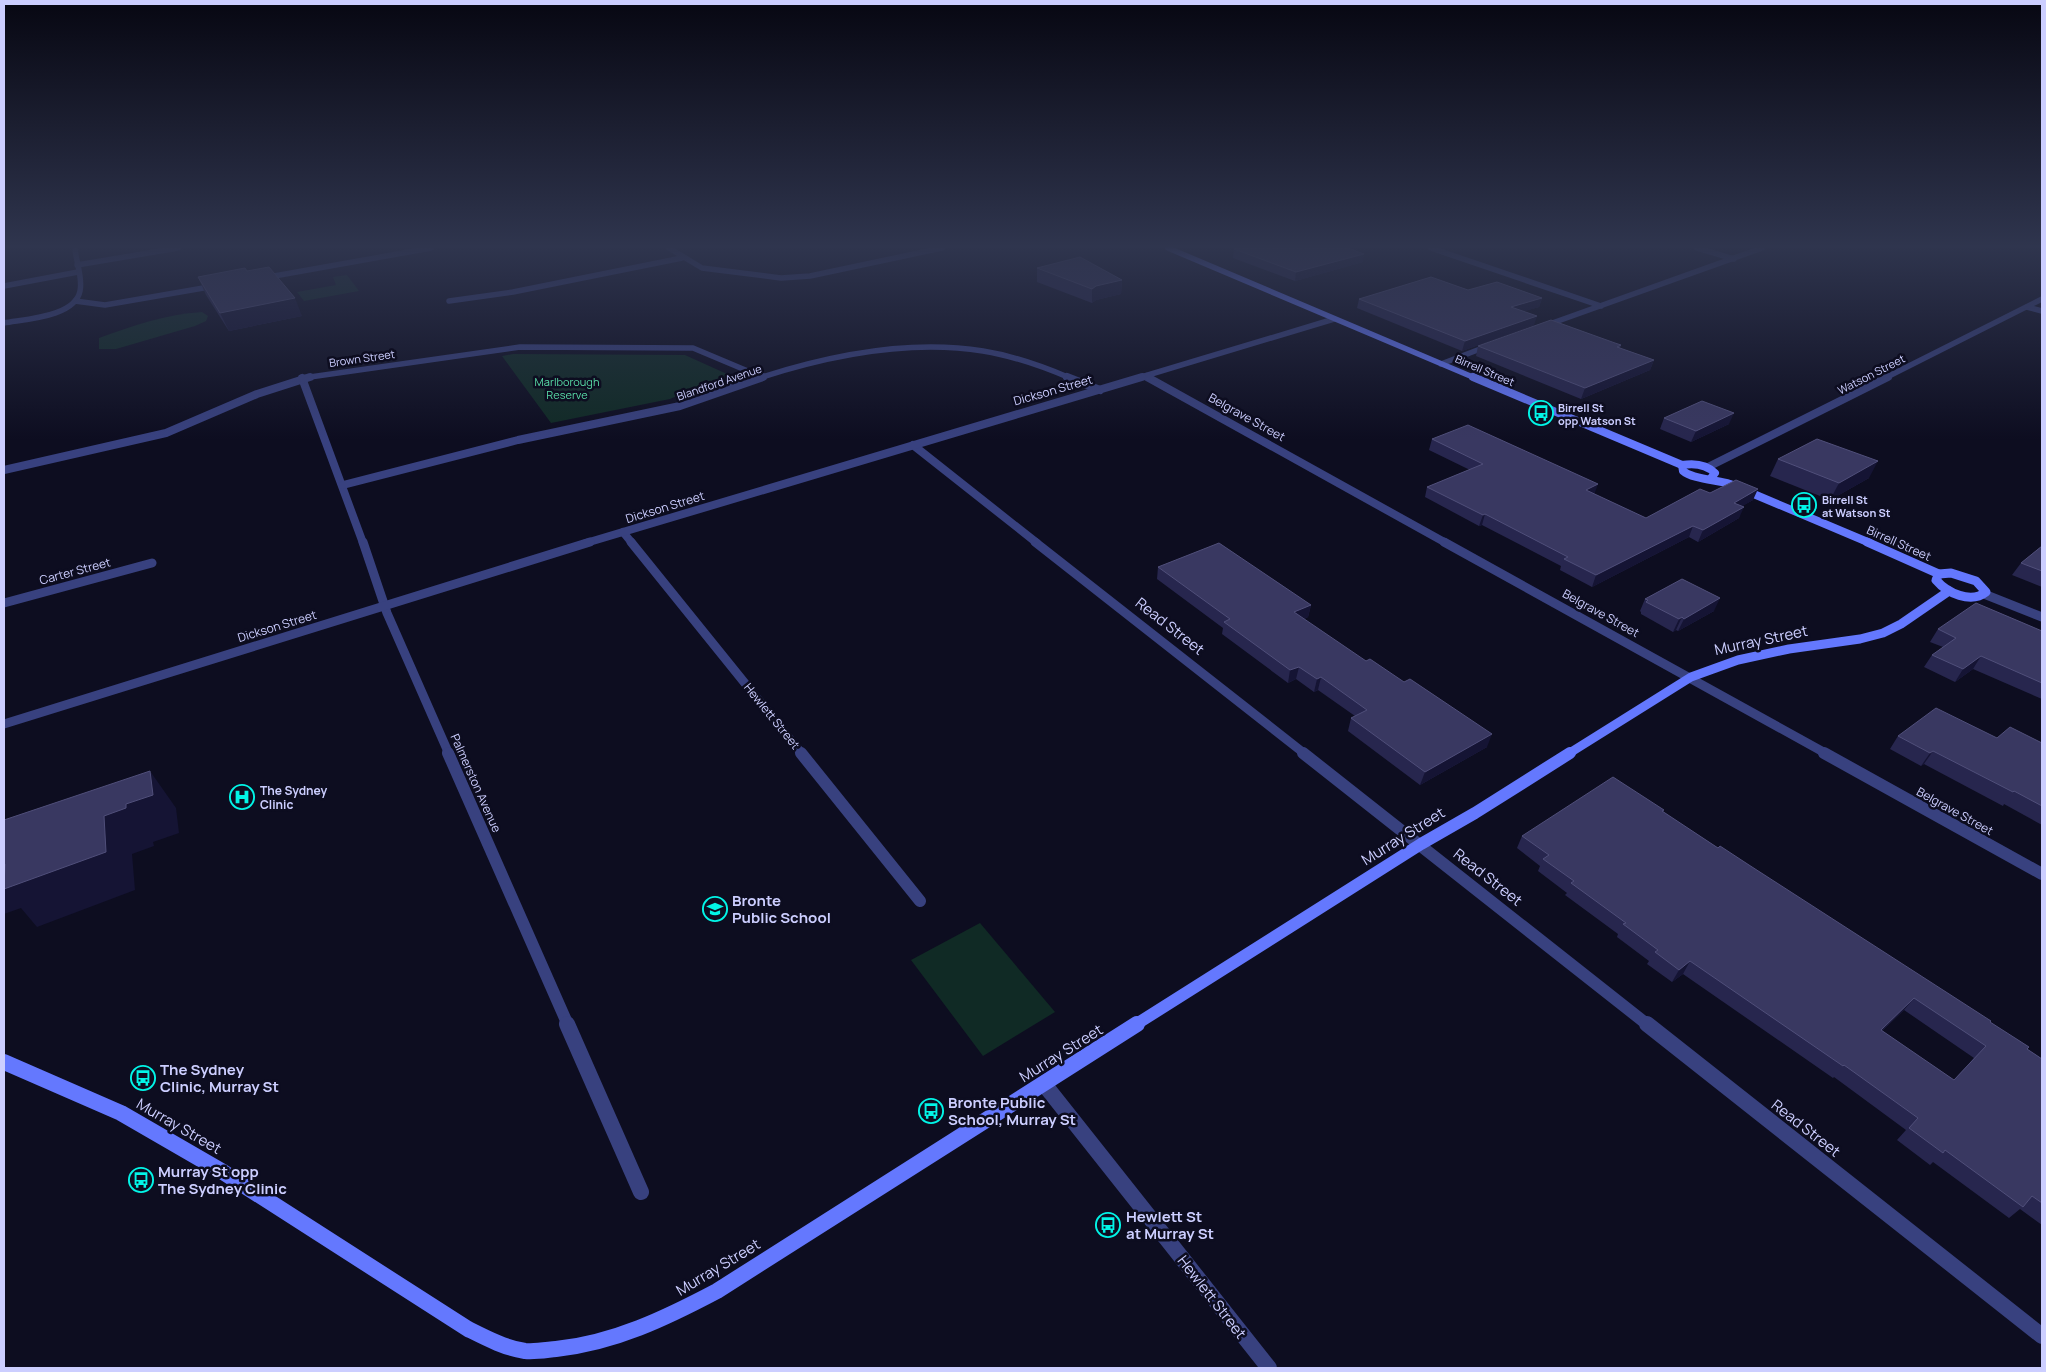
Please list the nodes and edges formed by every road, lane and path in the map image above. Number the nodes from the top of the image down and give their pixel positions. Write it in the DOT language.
graph roads {
  1 [pos="59,312"];
  2 [pos="1317,312"];
  3 [pos="1584,312"];
  4 [pos="2017,312"];
  5 [pos="1334,319"];
  6 [pos="4,323"];
  7 [pos="1541,327"];
  8 [pos="1499,342"];
  9 [pos="1441,364"];
  10 [pos="1147,376"];
  11 [pos="762,377"];
  12 [pos="302,378"];
  13 [pos="1100,390"];
  14 [pos="913,445"];
  15 [pos="1682,465"];
  16 [pos="1708,467"];
  17 [pos="4,470"];
  18 [pos="1711,478"];
  19 [pos="343,485"];
  20 [pos="622,532"];
  21 [pos="152,563"];
  22 [pos="1939,574"];
  23 [pos="1949,591"];
  24 [pos="1984,594"];
  25 [pos="4,603"];
  26 [pos="384,606"];
  27 [pos="2042,617"];
  28 [pos="1691,678"];
  29 [pos="4,724"];
  30 [pos="1421,844"];
  31 [pos="2042,874"];
  32 [pos="920,901"];
  33 [pos="4,1062"];
  34 [pos="1044,1084"];
  35 [pos="641,1192"];
  36 [pos="2042,1336"];
  37 [pos="1269,1368"];
  1 -- 6 [label="street"];
  2 -- 5 [label="main road, Birrell Street"];
  3 -- 7 [label="street"];
  4 -- 16 [label="street, Watson Street"];
  5 -- 9 [label="main road, Birrell Street"];
  5 -- 10 [label="street, Dickson Street"];
  8 -- 9 [label="street"];
  9 -- 15 [label="main road, Birrell Street"];
  10 -- 13 [label="street, Dickson Street"];
  10 -- 28 [label="street, Belgrave Street"];
  11 -- 12 [label="street, Brown Street"];
  11 -- 13 [label="street, Blandford Avenue"];
  11 -- 19 [label="street, Blandford Avenue"];
  12 -- 17 [label="street, Brown Street"];
  12 -- 19 [label="street, Palmerston Avenue"];
  13 -- 14 [label="street, Dickson Street"];
  14 -- 20 [label="street, Dickson Street"];
  14 -- 30 [label="street, Read Street"];
  15 -- 16 [label="main road"];
  15 -- 18 [label="main road, Birrell Street"];
  16 -- 18 [label="main road"];
  18 -- 22 [label="main road, Birrell Street"];
  19 -- 26 [label="street, Palmerston Avenue"];
  20 -- 26 [label="street, Dickson Street"];
  20 -- 32 [label="street, Hewlett Street"];
  21 -- 25 [label="street, Carter Street"];
  22 -- 23 [label="main road"];
  22 -- 24 [label="main road, Birrell Street"];
  23 -- 24 [label="main road"];
  23 -- 28 [label="main road, Murray Street"];
  24 -- 27 [label="street"];
  26 -- 29 [label="street, Dickson Street"];
  26 -- 35 [label="street, Palmerston Avenue"];
  28 -- 30 [label="main road, Murray Street"];
  28 -- 31 [label="street, Belgrave Street"];
  30 -- 34 [label="main road, Murray Street"];
  30 -- 36 [label="street, Read Street"];
  33 -- 34 [label="main road, Murray Street"];
  34 -- 37 [label="street, Hewlett Street"];
}
